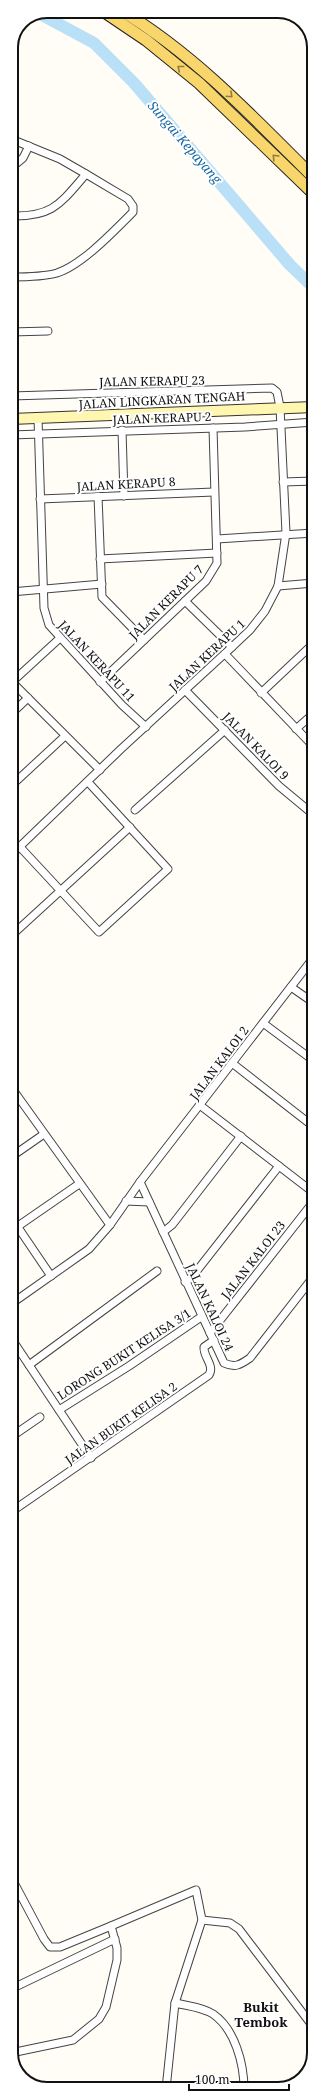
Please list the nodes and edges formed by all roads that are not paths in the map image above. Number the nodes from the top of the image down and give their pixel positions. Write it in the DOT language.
graph roads {
  1 [pos="113,18"];
  2 [pos="134,18"];
  3 [pos="18,142"];
  4 [pos="29,146"];
  5 [pos="18,162"];
  6 [pos="302,167"];
  7 [pos="307,170"];
  8 [pos="307,172"];
  9 [pos="86,174"];
  10 [pos="295,177"];
  11 [pos="307,188"];
  12 [pos="307,193"];
  13 [pos="18,216"];
  14 [pos="18,277"];
  15 [pos="48,331"];
  16 [pos="18,332"];
  17 [pos="18,396"];
  18 [pos="307,406"];
  19 [pos="280,407"];
  20 [pos="38,418"];
  21 [pos="18,419"];
  22 [pos="307,422"];
  23 [pos="280,424"];
  24 [pos="213,428"];
  25 [pos="122,430"];
  26 [pos="38,434"];
  27 [pos="18,435"];
  28 [pos="307,481"];
  29 [pos="283,482"];
  30 [pos="214,492"];
  31 [pos="98,496"];
  32 [pos="124,496"];
  33 [pos="40,499"];
  34 [pos="286,533"];
  35 [pos="307,533"];
  36 [pos="217,539"];
  37 [pos="217,553"];
  38 [pos="100,560"];
  39 [pos="102,584"];
  40 [pos="307,584"];
  41 [pos="278,586"];
  42 [pos="45,589"];
  43 [pos="18,591"];
  44 [pos="185,601"];
  45 [pos="60,638"];
  46 [pos="144,640"];
  47 [pos="232,647"];
  48 [pos="307,650"];
  49 [pos="225,654"];
  50 [pos="18,676"];
  51 [pos="100,682"];
  52 [pos="18,687"];
  53 [pos="185,690"];
  54 [pos="261,693"];
  55 [pos="28,698"];
  56 [pos="18,707"];
  57 [pos="307,719"];
  58 [pos="146,727"];
  59 [pos="296,729"];
  60 [pos="226,730"];
  61 [pos="65,736"];
  62 [pos="307,740"];
  63 [pos="100,770"];
  64 [pos="18,780"];
  65 [pos="88,782"];
  66 [pos="307,809"];
  67 [pos="135,810"];
  68 [pos="130,827"];
  69 [pos="20,847"];
  70 [pos="60,891"];
  71 [pos="18,930"];
  72 [pos="307,966"];
  73 [pos="291,987"];
  74 [pos="307,998"];
  75 [pos="263,1023"];
  76 [pos="307,1056"];
  77 [pos="232,1064"];
  78 [pos="18,1097"];
  79 [pos="201,1106"];
  80 [pos="307,1122"];
  81 [pos="44,1134"];
  82 [pos="241,1136"];
  83 [pos="18,1152"];
  84 [pos="279,1166"];
  85 [pos="140,1182"];
  86 [pos="79,1184"];
  87 [pos="307,1188"];
  88 [pos="126,1201"];
  89 [pos="149,1202"];
  90 [pos="307,1209"];
  91 [pos="110,1225"];
  92 [pos="18,1226"];
  93 [pos="163,1232"];
  94 [pos="18,1234"];
  95 [pos="157,1271"];
  96 [pos="51,1276"];
  97 [pos="185,1282"];
  98 [pos="307,1285"];
  99 [pos="18,1299"];
  100 [pos="201,1317"];
  101 [pos="210,1333"];
  102 [pos="214,1340"];
  103 [pos="18,1348"];
  104 [pos="29,1365"];
  105 [pos="59,1410"];
  106 [pos="40,1417"];
  107 [pos="18,1432"];
  108 [pos="91,1458"];
  109 [pos="18,1507"];
  110 [pos="18,1890"];
  111 [pos="202,1920"];
  112 [pos="111,1926"];
  113 [pos="115,1939"];
  114 [pos="18,1986"];
  115 [pos="175,2003"];
  116 [pos="307,2019"];
  117 [pos="18,2052"];
  118 [pos="167,2082"];
  119 [pos="243,2082"];
  10 -- 1 [label="main road, one-way"];
  2 -- 6 [label="main road, one-way"];
  3 -- 4 [label="street"];
  4 -- 5 [label="street"];
  4 -- 9 [label="street"];
  6 -- 7 [label="main road"];
  6 -- 8 [label="main road"];
  9 -- 13 [label="street"];
  9 -- 14 [label="street"];
  10 -- 11 [label="main road"];
  10 -- 12 [label="main road"];
  15 -- 16 [label="street"];
  17 -- 19 [label="street, JALAN KERAPU 23"];
  18 -- 19 [label="street, JALAN LINGKARAN TENGAH"];
  19 -- 20 [label="street, JALAN LINGKARAN TENGAH"];
  19 -- 23 [label="street, JALAN KERAPU 1"];
  20 -- 21 [label="street, JALAN LINGKARAN TENGAH"];
  20 -- 26 [label="street, JALAN KERAPU 11"];
  22 -- 23 [label="street, JALAN KERAPU 2"];
  23 -- 24 [label="street, JALAN KERAPU 2"];
  23 -- 29 [label="street, JALAN KERAPU 1"];
  24 -- 25 [label="street, JALAN KERAPU 2"];
  24 -- 30 [label="street, JALAN KERAPU 7"];
  25 -- 26 [label="street, JALAN KERAPU 2"];
  25 -- 32 [label="street"];
  26 -- 27 [label="street, JALAN KERAPU 2"];
  26 -- 33 [label="street, JALAN KERAPU 11"];
  28 -- 29 [label="street"];
  29 -- 34 [label="street, JALAN KERAPU 1"];
  30 -- 32 [label="street, JALAN KERAPU 8"];
  30 -- 36 [label="street, JALAN KERAPU 7"];
  31 -- 32 [label="street, JALAN KERAPU 8"];
  31 -- 33 [label="street, JALAN KERAPU 8"];
  31 -- 38 [label="street"];
  33 -- 42 [label="street, JALAN KERAPU 11"];
  34 -- 35 [label="street"];
  34 -- 36 [label="street"];
  34 -- 41 [label="street, JALAN KERAPU 1"];
  36 -- 37 [label="street, JALAN KERAPU 7"];
  37 -- 38 [label="street"];
  37 -- 44 [label="street, JALAN KERAPU 7"];
  38 -- 39 [label="street"];
  39 -- 42 [label="street"];
  39 -- 46 [label="street"];
  40 -- 41 [label="street"];
  41 -- 47 [label="street, JALAN KERAPU 1"];
  42 -- 43 [label="street"];
  42 -- 45 [label="street, JALAN KERAPU 11"];
  44 -- 46 [label="street, JALAN KERAPU 7"];
  44 -- 47 [label="street"];
  45 -- 50 [label="street"];
  45 -- 51 [label="street, JALAN KERAPU 11"];
  46 -- 51 [label="street, JALAN KERAPU 7"];
  47 -- 49 [label="street, JALAN KERAPU 1"];
  48 -- 54 [label="street"];
  49 -- 53 [label="street, JALAN KERAPU 1"];
  49 -- 54 [label="street"];
  51 -- 58 [label="street, JALAN KERAPU 11"];
  52 -- 55 [label="street"];
  53 -- 58 [label="street, JALAN KERAPU 1"];
  53 -- 60 [label="street, JALAN KALOI 9"];
  54 -- 59 [label="street"];
  55 -- 56 [label="street"];
  55 -- 61 [label="street"];
  57 -- 59 [label="street"];
  58 -- 63 [label="street, JALAN KERAPU 1"];
  59 -- 62 [label="street"];
  60 -- 66 [label="street, JALAN KALOI 9"];
  60 -- 67 [label="street"];
  61 -- 63 [label="street"];
  61 -- 64 [label="street"];
  63 -- 65 [label="street, JALAN KERAPU 1"];
  65 -- 68 [label="street"];
  65 -- 69 [label="street, JALAN KERAPU 1"];
  68 -- 70 [label="street"];
  68 -- 70 [label="street"];
  69 -- 70 [label="street"];
  70 -- 71 [label="street"];
  72 -- 73 [label="street, JALAN KALOI 2"];
  73 -- 74 [label="street"];
  73 -- 75 [label="street, JALAN KALOI 2"];
  75 -- 76 [label="street"];
  75 -- 77 [label="street, JALAN KALOI 2"];
  77 -- 79 [label="street, JALAN KALOI 2"];
  77 -- 80 [label="street"];
  78 -- 81 [label="street"];
  79 -- 82 [label="street"];
  79 -- 85 [label="street, JALAN KALOI 2"];
  81 -- 83 [label="street"];
  81 -- 86 [label="street"];
  82 -- 84 [label="street"];
  82 -- 93 [label="street"];
  84 -- 87 [label="street"];
  84 -- 97 [label="street"];
  85 -- 88 [label="street, JALAN KALOI 2"];
  85 -- 89 [label="street, JALAN KALOI 24"];
  86 -- 91 [label="street"];
  86 -- 92 [label="street"];
  88 -- 89 [label="street"];
  88 -- 91 [label="street, JALAN KALOI 2"];
  89 -- 93 [label="street, JALAN KALOI 24"];
  90 -- 101 [label="street, JALAN KALOI 23"];
  91 -- 96 [label="street, JALAN KALOI 2"];
  93 -- 97 [label="street, JALAN KALOI 24"];
  94 -- 96 [label="street"];
  95 -- 104 [label="street"];
  96 -- 99 [label="street, JALAN KALOI 2"];
  97 -- 100 [label="street, JALAN KALOI 24"];
  98 -- 102 [label="street, JALAN KALOI 24"];
  100 -- 101 [label="street, JALAN KALOI 24"];
  100 -- 105 [label="street, LORONG BUKIT KELISA 3/1"];
  101 -- 102 [label="street, JALAN KALOI 24"];
  102 -- 108 [label="street, JALAN BUKIT KELISA 2"];
  103 -- 104 [label="street"];
  104 -- 105 [label="street"];
  105 -- 108 [label="street"];
  106 -- 107 [label="street"];
  108 -- 109 [label="street, JALAN BUKIT KELISA 2"];
  110 -- 112 [label="street"];
  111 -- 112 [label="street"];
  111 -- 115 [label="street"];
  111 -- 116 [label="street"];
  112 -- 113 [label="street"];
  113 -- 114 [label="street"];
  113 -- 117 [label="street"];
  115 -- 118 [label="street"];
  115 -- 119 [label="street"];
}
